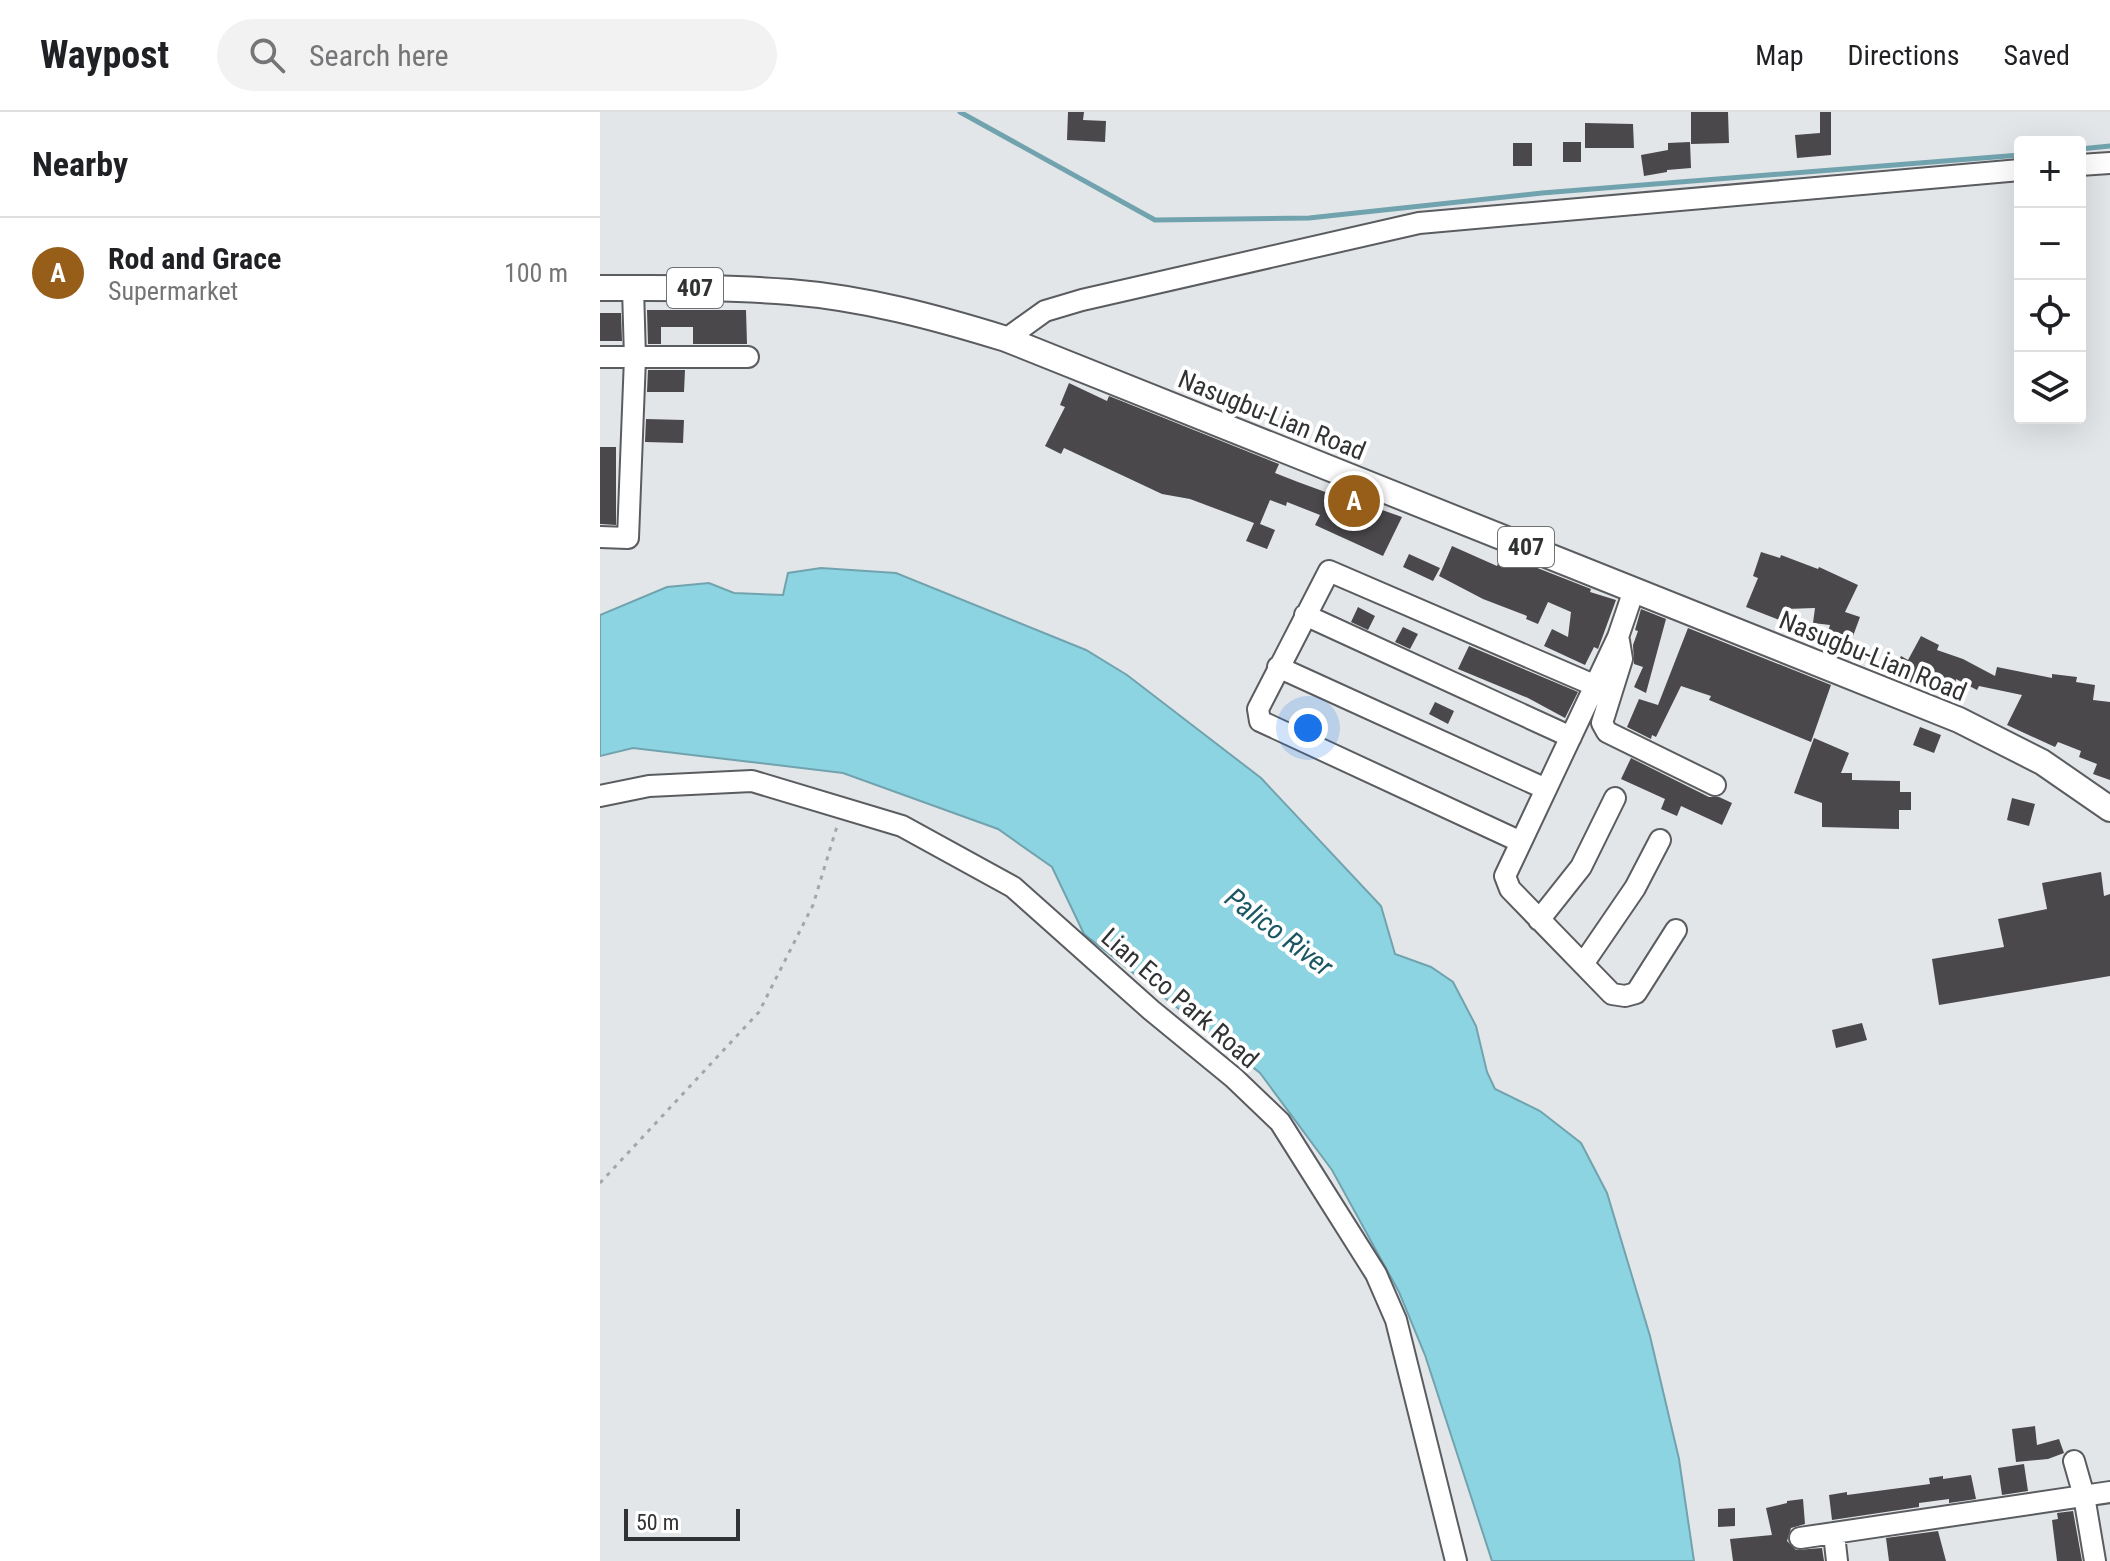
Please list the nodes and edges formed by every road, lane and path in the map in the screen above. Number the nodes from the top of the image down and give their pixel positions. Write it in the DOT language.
graph roads {
  1 [pos="2110,163"];
  2 [pos="2086,165"];
  3 [pos="2014,170"];
  4 [pos="600,288"];
  5 [pos="633,288"];
  6 [pos="1006,339"];
  7 [pos="600,357"];
  8 [pos="748,357"];
  9 [pos="635,358"];
  10 [pos="600,537"];
  11 [pos="1634,590"];
  12 [pos="1305,615"];
  13 [pos="1618,637"];
  14 [pos="1278,667"];
  15 [pos="1596,686"];
  16 [pos="1571,737"];
  17 [pos="1715,785"];
  18 [pos="1546,789"];
  19 [pos="600,796"];
  20 [pos="1615,798"];
  21 [pos="842,808"];
  22 [pos="2110,809"];
  23 [pos="1660,840"];
  24 [pos="1521,842"];
  25 [pos="1539,920"];
  26 [pos="1676,930"];
  27 [pos="1583,964"];
  28 [pos="600,1183"];
  29 [pos="2074,1461"];
  30 [pos="2110,1492"];
  31 [pos="2084,1496"];
  32 [pos="1834,1534"];
  33 [pos="1800,1538"];
  34 [pos="1456,1561"];
  35 [pos="1837,1561"];
  36 [pos="2095,1561"];
  1 -- 2 [label="street"];
  3 -- 6 [label="street"];
  4 -- 5 [label="main road, Nasugbu-Lian Road / 407"];
  5 -- 6 [label="main road, Nasugbu-Lian Road / 407"];
  5 -- 9 [label="street"];
  6 -- 11 [label="main road, Nasugbu-Lian Road / 407"];
  7 -- 9 [label="street"];
  8 -- 9 [label="street"];
  9 -- 10 [label="street"];
  11 -- 13 [label="street"];
  11 -- 22 [label="main road, Nasugbu-Lian Road / 407"];
  12 -- 14 [label="street"];
  12 -- 15 [label="street"];
  12 -- 16 [label="street"];
  13 -- 15 [label="street"];
  13 -- 17 [label="street"];
  14 -- 18 [label="street"];
  14 -- 24 [label="street"];
  15 -- 16 [label="street"];
  16 -- 18 [label="street"];
  18 -- 24 [label="street"];
  19 -- 21 [label="street, Lian Eco Park Road"];
  20 -- 25 [label="street"];
  21 -- 28 [label="path"];
  21 -- 34 [label="street, Lian Eco Park Road"];
  23 -- 27 [label="street"];
  24 -- 25 [label="street"];
  25 -- 27 [label="street"];
  26 -- 27 [label="street"];
  29 -- 31 [label="street"];
  30 -- 31 [label="street"];
  31 -- 32 [label="street"];
  31 -- 36 [label="street"];
  32 -- 33 [label="street"];
  32 -- 35 [label="street"];
}
